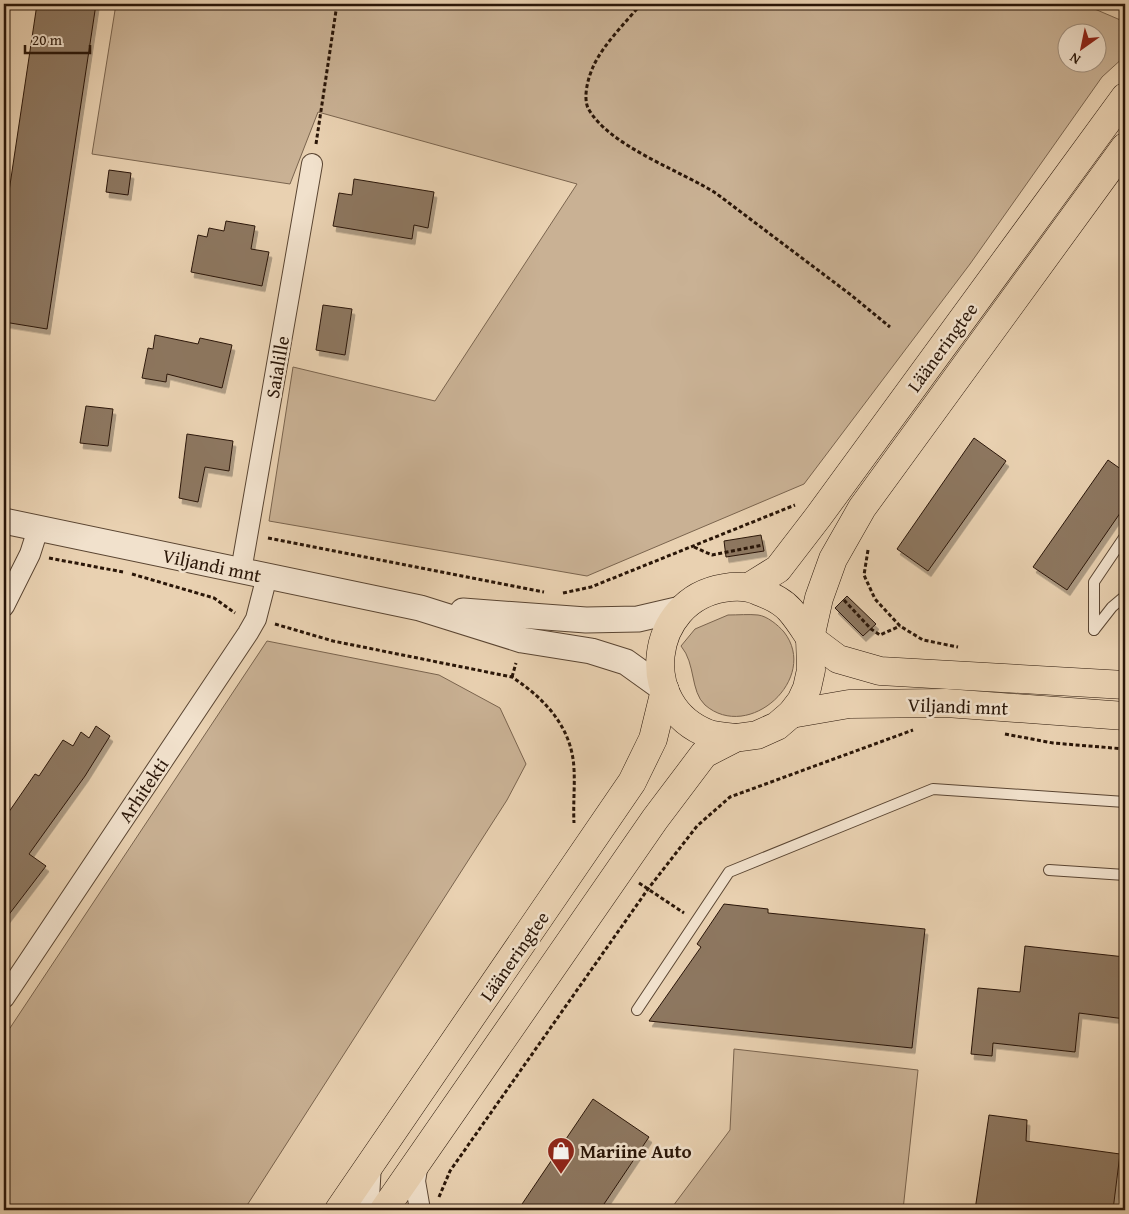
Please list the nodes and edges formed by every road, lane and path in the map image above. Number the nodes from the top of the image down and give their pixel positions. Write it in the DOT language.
graph roads {
  1 [pos="337,4"];
  2 [pos="641,4"];
  3 [pos="1125,96"];
  4 [pos="1125,147"];
  5 [pos="312,164"];
  6 [pos="890,327"];
  7 [pos="4,521"];
  8 [pos="38,529"];
  9 [pos="248,534"];
  10 [pos="1125,536"];
  11 [pos="869,541"];
  12 [pos="763,545"];
  13 [pos="241,571"];
  14 [pos="267,576"];
  15 [pos="749,587"];
  16 [pos="550,592"];
  17 [pos="557,593"];
  18 [pos="1125,596"];
  19 [pos="843,600"];
  20 [pos="4,606"];
  21 [pos="420,608"];
  22 [pos="681,609"];
  23 [pos="900,626"];
  24 [pos="810,638"];
  25 [pos="958,647"];
  26 [pos="518,655"];
  27 [pos="1125,685"];
  28 [pos="665,690"];
  29 [pos="791,714"];
  30 [pos="1125,716"];
  31 [pos="914,730"];
  32 [pos="998,732"];
  33 [pos="736,738"];
  34 [pos="1125,749"];
  35 [pos="1125,802"];
  36 [pos="578,827"];
  37 [pos="1049,870"];
  38 [pos="1125,875"];
  39 [pos="637,881"];
  40 [pos="648,889"];
  41 [pos="696,922"];
  42 [pos="4,998"];
  43 [pos="637,1010"];
  44 [pos="420,1158"];
  45 [pos="371,1162"];
  46 [pos="439,1204"];
  47 [pos="339,1210"];
  48 [pos="371,1210"];
  49 [pos="384,1210"];
  50 [pos="420,1210"];
  1 -- 5 [label="path"];
  2 -- 6 [label="path"];
  3 -- 15 [label="main road, Lääneringtee"];
  4 -- 24 [label="main road, Lääneringtee"];
  5 -- 9 [label="street, Saialille"];
  7 -- 8 [label="street, Viljandi mnt"];
  8 -- 13 [label="street, Viljandi mnt"];
  8 -- 20 [label="street"];
  9 -- 13 [label="street, Saialille"];
  9 -- 16 [label="path"];
  10 -- 18 [label="lane"];
  11 -- 23 [label="path"];
  12 -- 17 [label="path"];
  13 -- 14 [label="street, Viljandi mnt"];
  14 -- 21 [label="street, Viljandi mnt"];
  14 -- 42 [label="street, Arhitekti"];
  15 -- 22 [label="main road, Lääneringtee"];
  15 -- 24 [label="main road, Lääneringtee"];
  19 -- 23 [label="path"];
  21 -- 22 [label="street, Viljandi mnt"];
  21 -- 28 [label="street, Viljandi mnt"];
  22 -- 28 [label="main road, Lääneringtee"];
  23 -- 25 [label="path"];
  24 -- 27 [label="main road, Viljandi mnt"];
  24 -- 29 [label="main road, Lääneringtee"];
  26 -- 36 [label="path"];
  28 -- 33 [label="main road, Lääneringtee"];
  28 -- 45 [label="main road, Lääneringtee"];
  29 -- 30 [label="main road, Viljandi mnt"];
  29 -- 33 [label="main road, Lääneringtee"];
  31 -- 40 [label="path"];
  32 -- 34 [label="path"];
  33 -- 44 [label="main road, Lääneringtee"];
  35 -- 41 [label="lane"];
  37 -- 38 [label="lane"];
  39 -- 40 [label="path"];
  40 -- 41 [label="path"];
  40 -- 46 [label="path"];
  41 -- 43 [label="lane"];
  44 -- 49 [label="main road, Lääneringtee"];
  44 -- 50 [label="street"];
  45 -- 47 [label="main road, Lääneringtee"];
  45 -- 48 [label="street"];
}
